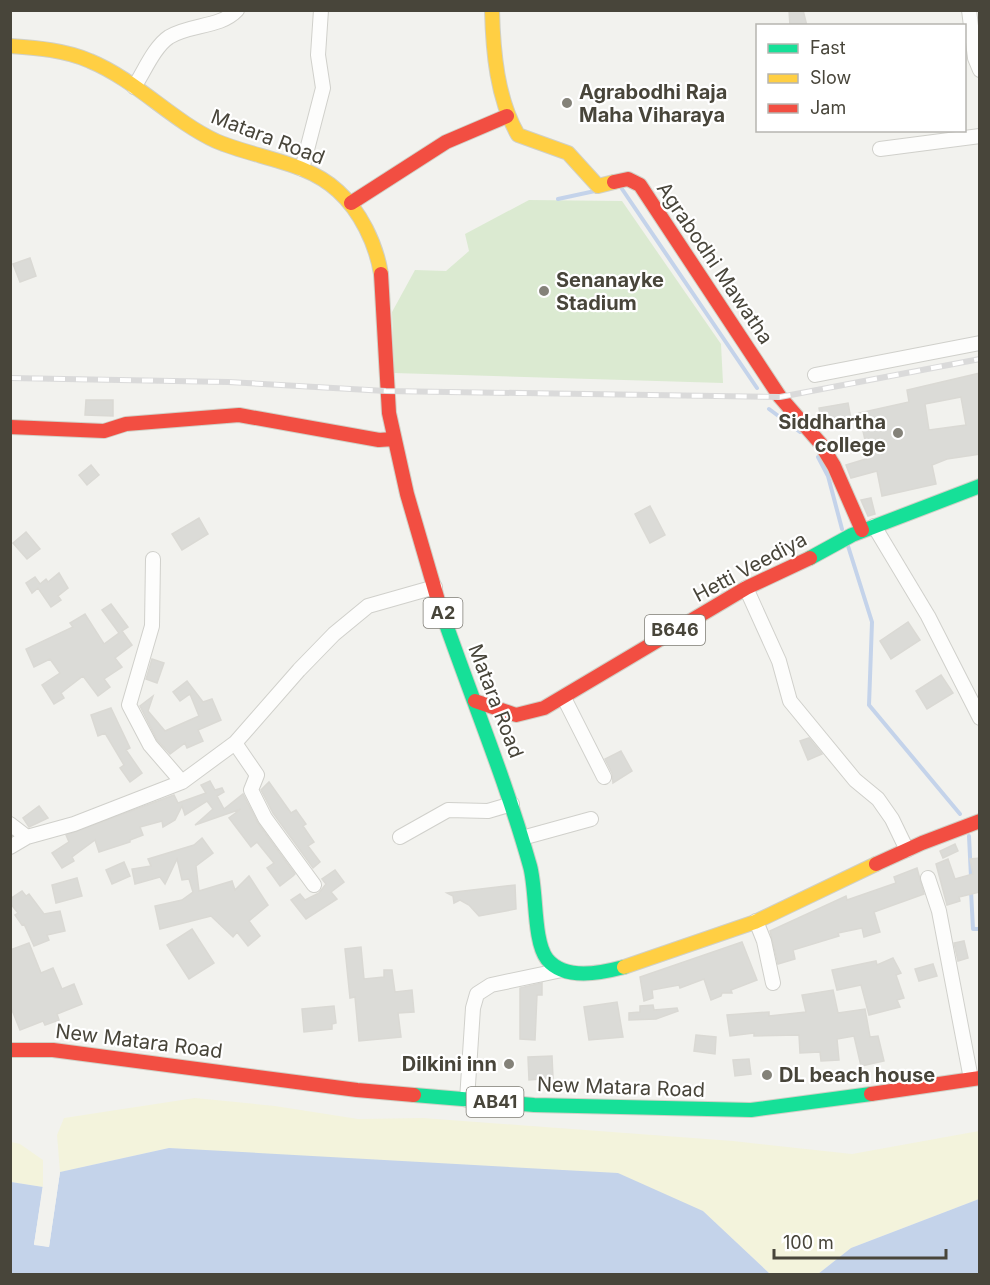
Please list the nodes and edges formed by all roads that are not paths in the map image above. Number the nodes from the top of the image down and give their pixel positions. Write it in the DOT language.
graph roads {
  1 [pos="237,10"];
  2 [pos="321,10"];
  3 [pos="492,10"];
  4 [pos="969,10"];
  5 [pos="10,46"];
  6 [pos="973,63"];
  7 [pos="134,87"];
  8 [pos="507,116"];
  9 [pos="980,136"];
  10 [pos="880,149"];
  11 [pos="302,169"];
  12 [pos="351,203"];
  13 [pos="980,343"];
  14 [pos="815,375"];
  15 [pos="10,427"];
  16 [pos="394,439"];
  17 [pos="980,486"];
  18 [pos="863,530"];
  19 [pos="153,559"];
  20 [pos="435,587"];
  21 [pos="746,588"];
  22 [pos="564,698"];
  23 [pos="475,701"];
  24 [pos="516,715"];
  25 [pos="980,718"];
  26 [pos="490,736"];
  27 [pos="236,743"];
  28 [pos="604,777"];
  29 [pos="182,782"];
  30 [pos="512,804"];
  31 [pos="591,819"];
  32 [pos="976,822"];
  33 [pos="10,825"];
  34 [pos="27,837"];
  35 [pos="399,837"];
  36 [pos="522,838"];
  37 [pos="10,848"];
  38 [pos="907,850"];
  39 [pos="928,878"];
  40 [pos="314,885"];
  41 [pos="756,921"];
  42 [pos="542,950"];
  43 [pos="561,970"];
  44 [pos="524,976"];
  45 [pos="773,983"];
  46 [pos="11,1048"];
  47 [pos="975,1079"];
  48 [pos="467,1100"];
  1 -- 7 [label="street"];
  2 -- 11 [label="street"];
  3 -- 8 [label="main road"];
  4 -- 6 [label="street"];
  5 -- 7 [label="main road, Matara Road / A2"];
  7 -- 11 [label="main road, Matara Road / A2"];
  8 -- 12 [label="main road"];
  8 -- 18 [label="main road, Agrabodhi Mawatha"];
  9 -- 10 [label="street"];
  11 -- 12 [label="main road, Matara Road / A2"];
  12 -- 16 [label="main road, Matara Road / A2"];
  13 -- 14 [label="street"];
  15 -- 16 [label="main road"];
  16 -- 20 [label="main road, Matara Road / A2"];
  17 -- 18 [label="main road, Hetti Veediya / B646"];
  18 -- 21 [label="main road, Hetti Veediya / B646"];
  18 -- 25 [label="street"];
  19 -- 29 [label="street"];
  20 -- 23 [label="main road, Matara Road / A2"];
  20 -- 27 [label="street"];
  21 -- 22 [label="main road, Hetti Veediya / B646"];
  21 -- 38 [label="street"];
  22 -- 24 [label="main road, Hetti Veediya / B646"];
  22 -- 28 [label="street"];
  23 -- 24 [label="main road"];
  23 -- 26 [label="main road, Matara Road / A2"];
  24 -- 26 [label="main road, Hetti Veediya / B646"];
  26 -- 30 [label="main road, Matara Road / A2"];
  27 -- 29 [label="street"];
  27 -- 40 [label="street"];
  29 -- 34 [label="street"];
  30 -- 35 [label="street"];
  30 -- 36 [label="main road, Matara Road / A2"];
  31 -- 36 [label="street"];
  32 -- 38 [label="main road"];
  33 -- 34 [label="street"];
  34 -- 37 [label="street"];
  36 -- 42 [label="main road, Matara Road / A2"];
  38 -- 41 [label="main road"];
  39 -- 47 [label="street"];
  41 -- 43 [label="main road"];
  41 -- 45 [label="street"];
  42 -- 43 [label="main road"];
  42 -- 44 [label="street"];
  43 -- 44 [label="street"];
  44 -- 48 [label="street"];
  46 -- 48 [label="main road, New Matara Road / AB41"];
  47 -- 48 [label="main road, New Matara Road / AB41"];
}
